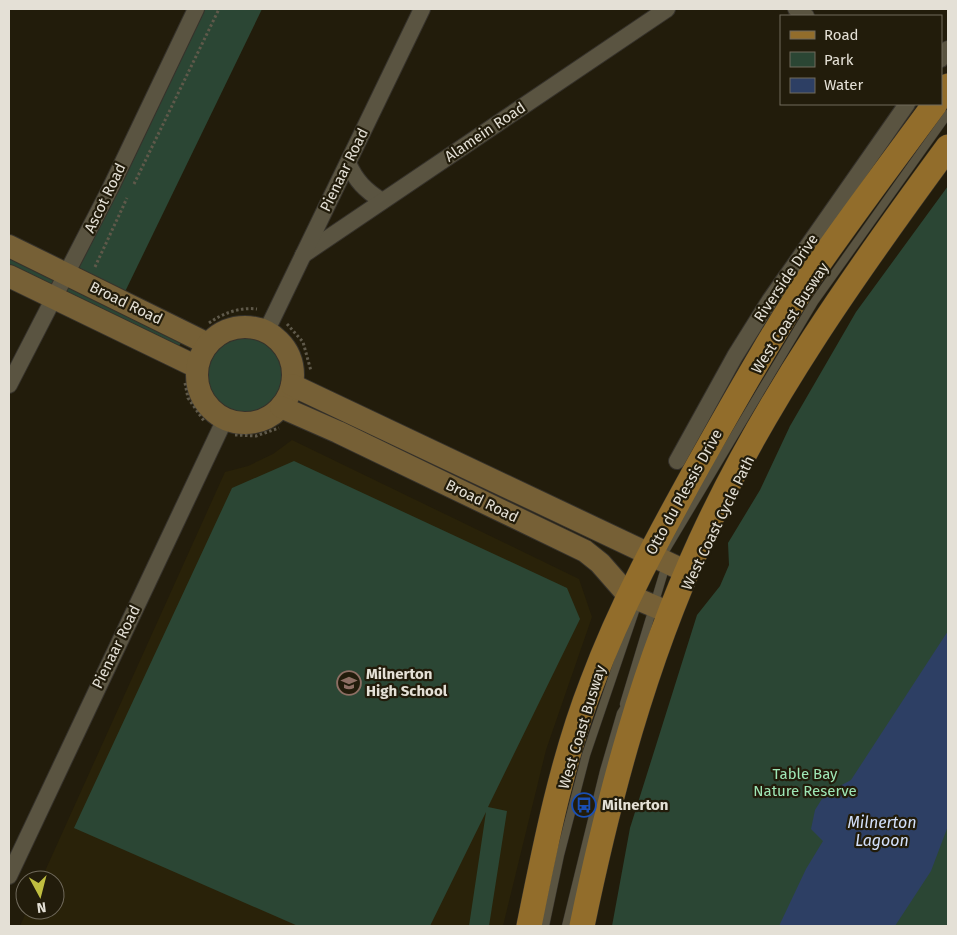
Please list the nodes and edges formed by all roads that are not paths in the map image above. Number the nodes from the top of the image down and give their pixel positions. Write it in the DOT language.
graph roads {
  1 [pos="196,9"];
  2 [pos="422,9"];
  3 [pos="667,9"];
  4 [pos="906,105"];
  5 [pos="934,105"];
  6 [pos="948,114"];
  7 [pos="948,146"];
  8 [pos="348,163"];
  9 [pos="382,201"];
  10 [pos="9,246"];
  11 [pos="303,256"];
  12 [pos="9,276"];
  13 [pos="77,279"];
  14 [pos="54,299"];
  15 [pos="266,332"];
  16 [pos="208,344"];
  17 [pos="197,367"];
  18 [pos="9,385"];
  19 [pos="292,385"];
  20 [pos="281,407"];
  21 [pos="225,419"];
  22 [pos="677,462"];
  23 [pos="510,487"];
  24 [pos="497,509"];
  25 [pos="665,560"];
  26 [pos="647,601"];
  27 [pos="650,667"];
  28 [pos="621,713"];
  29 [pos="9,876"];
  30 [pos="529,926"];
  31 [pos="545,926"];
  32 [pos="566,926"];
  33 [pos="582,926"];
  1 -- 13 [label="street, Ascot Road"];
  2 -- 8 [label="street, Pienaar Road"];
  3 -- 9 [label="street, Alamein Road"];
  4 -- 22 [label="street, Riverside Drive"];
  5 -- 25 [label="main road, Otto du Plessis Drive"];
  6 -- 25 [label="lane, West Coast Busway"];
  7 -- 25 [label="main road, Otto du Plessis Drive"];
  8 -- 9 [label="street"];
  8 -- 11 [label="street, Pienaar Road"];
  9 -- 11 [label="street, Alamein Road"];
  10 -- 13 [label="street, Broad Road"];
  11 -- 15 [label="street, Pienaar Road"];
  12 -- 14 [label="street, Broad Road"];
  13 -- 14 [label="street, Ascot Road"];
  13 -- 16 [label="street, Broad Road"];
  14 -- 17 [label="street, Broad Road"];
  14 -- 18 [label="street, Ascot Road"];
  15 -- 16 [label="street"];
  15 -- 19 [label="street"];
  16 -- 17 [label="street"];
  17 -- 21 [label="street"];
  19 -- 20 [label="street"];
  19 -- 23 [label="street, Broad Road"];
  20 -- 21 [label="street"];
  20 -- 24 [label="street, Broad Road"];
  21 -- 29 [label="street, Pienaar Road"];
  23 -- 24 [label="street"];
  23 -- 25 [label="street, Broad Road"];
  24 -- 26 [label="street, Broad Road"];
  25 -- 26 [label="main road, Otto du Plessis Drive"];
  25 -- 26 [label="main road, Otto du Plessis Drive"];
  26 -- 27 [label="main road, Otto du Plessis Drive"];
  26 -- 28 [label="lane"];
  26 -- 30 [label="main road, Otto du Plessis Drive"];
  26 -- 31 [label="lane, West Coast Busway"];
  27 -- 28 [label="lane"];
  27 -- 33 [label="main road, Otto du Plessis Drive"];
  28 -- 32 [label="lane"];
}
